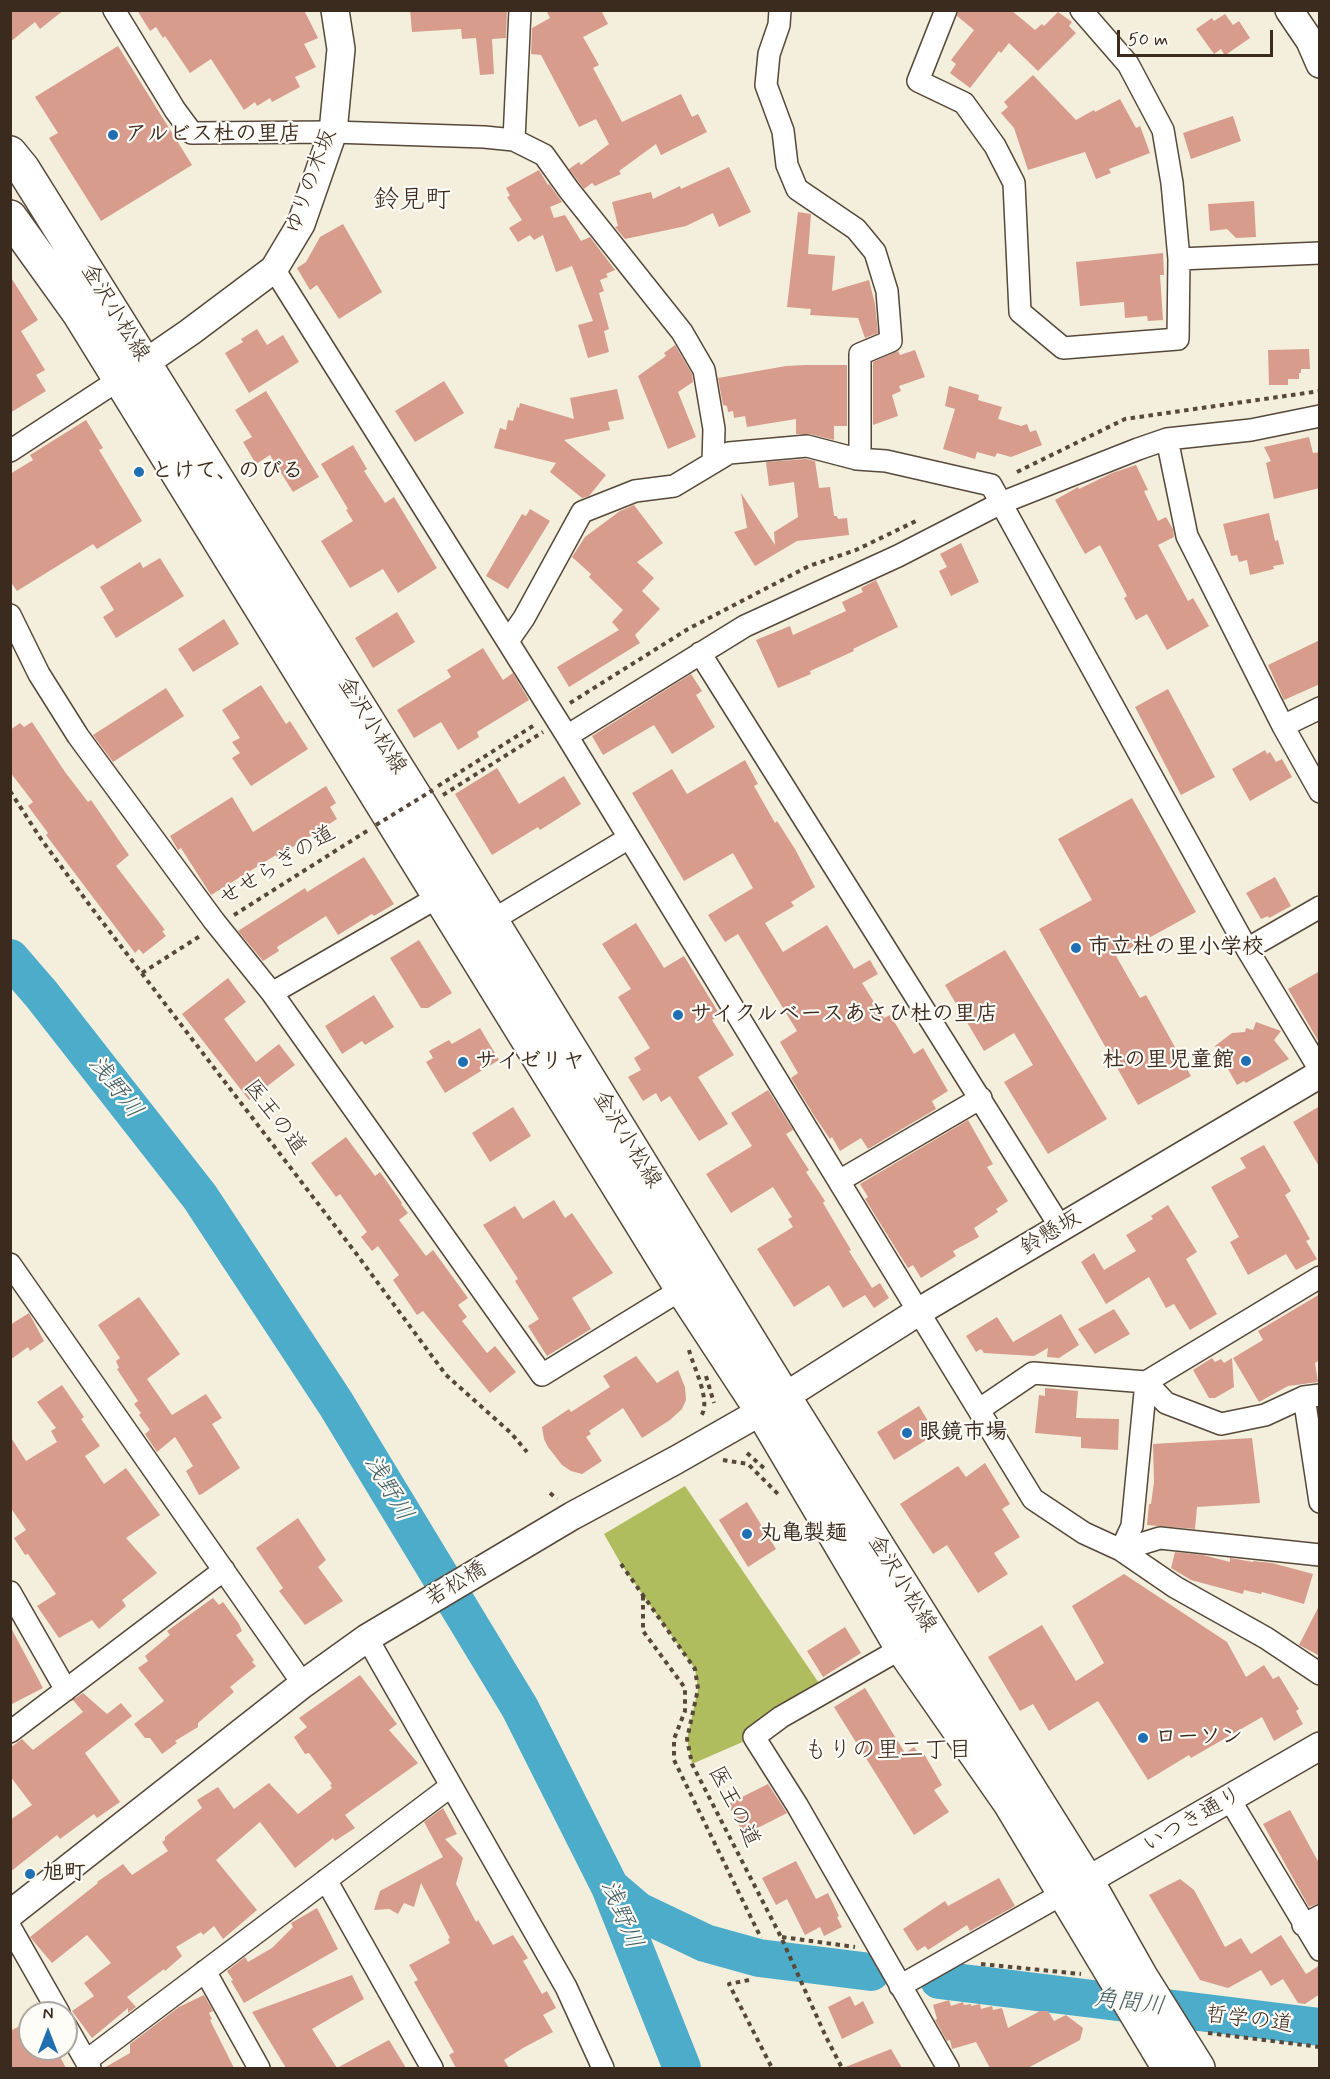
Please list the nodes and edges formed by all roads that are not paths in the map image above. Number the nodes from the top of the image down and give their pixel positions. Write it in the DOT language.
graph roads {
  1 [pos="114,10"];
  2 [pos="336,10"];
  3 [pos="520,10"];
  4 [pos="780,10"];
  5 [pos="946,10"];
  6 [pos="1081,10"];
  7 [pos="1289,10"];
  8 [pos="1320,64"];
  9 [pos="333,132"];
  10 [pos="514,140"];
  11 [pos="10,153"];
  12 [pos="10,217"];
  13 [pos="1320,253"];
  14 [pos="1179,259"];
  15 [pos="274,269"];
  16 [pos="133,371"];
  17 [pos="1320,416"];
  18 [pos="1167,439"];
  19 [pos="10,451"];
  20 [pos="857,459"];
  21 [pos="713,462"];
  22 [pos="1001,503"];
  23 [pos="10,615"];
  24 [pos="508,641"];
  25 [pos="700,652"];
  26 [pos="1320,708"];
  27 [pos="1282,726"];
  28 [pos="563,729"];
  29 [pos="1320,792"];
  30 [pos="629,838"];
  31 [pos="440,896"];
  32 [pos="1320,907"];
  33 [pos="492,921"];
  34 [pos="1247,950"];
  35 [pos="272,993"];
  36 [pos="1320,1072"];
  37 [pos="981,1098"];
  38 [pos="839,1181"];
  39 [pos="1061,1228"];
  40 [pos="10,1264"];
  41 [pos="1320,1277"];
  42 [pos="682,1289"];
  43 [pos="918,1312"];
  44 [pos="1146,1382"];
  45 [pos="1312,1396"];
  46 [pos="773,1404"];
  47 [pos="980,1409"];
  48 [pos="1320,1502"];
  49 [pos="1121,1550"];
  50 [pos="1320,1554"];
  51 [pos="224,1570"];
  52 [pos="10,1592"];
  53 [pos="377,1633"];
  54 [pos="902,1648"];
  55 [pos="1320,1674"];
  56 [pos="303,1684"];
  57 [pos="66,1690"];
  58 [pos="10,1732"];
  59 [pos="1320,1746"];
  60 [pos="451,1786"];
  61 [pos="1230,1800"];
  62 [pos="326,1880"];
  63 [pos="1076,1887"];
  64 [pos="10,1914"];
  65 [pos="1312,1921"];
  66 [pos="10,1927"];
  67 [pos="1320,1950"];
  68 [pos="205,1971"];
  69 [pos="900,1986"];
  70 [pos="52,2001"];
  71 [pos="1160,2029"];
  72 [pos="78,2047"];
  73 [pos="88,2065"];
  74 [pos="259,2068"];
  75 [pos="432,2068"];
  76 [pos="603,2068"];
  77 [pos="948,2068"];
  78 [pos="1169,2068"];
  79 [pos="1198,2068"];
  1 -- 9 [label="street"];
  2 -- 9 [label="street, ゆりの木坂"];
  3 -- 10 [label="street"];
  4 -- 20 [label="street"];
  5 -- 14 [label="street"];
  6 -- 14 [label="street"];
  7 -- 8 [label="street"];
  9 -- 10 [label="street"];
  9 -- 15 [label="street, ゆりの木坂"];
  10 -- 21 [label="street"];
  11 -- 16 [label="main road, 金沢小松線"];
  12 -- 16 [label="main road, 金沢小松線"];
  13 -- 14 [label="street"];
  15 -- 16 [label="street, ゆりの木坂"];
  15 -- 24 [label="street"];
  16 -- 19 [label="street"];
  16 -- 31 [label="main road, 金沢小松線"];
  16 -- 33 [label="main road, 金沢小松線"];
  17 -- 18 [label="street"];
  18 -- 22 [label="street"];
  18 -- 27 [label="street"];
  20 -- 21 [label="street"];
  20 -- 22 [label="street"];
  21 -- 24 [label="street"];
  22 -- 25 [label="street"];
  22 -- 34 [label="street"];
  23 -- 35 [label="street"];
  24 -- 28 [label="street"];
  25 -- 28 [label="street"];
  25 -- 37 [label="street"];
  26 -- 27 [label="street"];
  27 -- 29 [label="street"];
  28 -- 30 [label="street"];
  30 -- 33 [label="street"];
  30 -- 38 [label="street"];
  31 -- 35 [label="street"];
  31 -- 42 [label="main road, 金沢小松線"];
  32 -- 34 [label="street"];
  33 -- 46 [label="main road, 金沢小松線"];
  34 -- 36 [label="street"];
  35 -- 42 [label="street"];
  36 -- 39 [label="street, 鈴懸坂"];
  37 -- 38 [label="street"];
  37 -- 39 [label="street"];
  38 -- 43 [label="street"];
  39 -- 43 [label="street, 鈴懸坂"];
  40 -- 51 [label="street"];
  41 -- 44 [label="street"];
  42 -- 46 [label="main road, 金沢小松線"];
  43 -- 46 [label="street, 鈴懸坂"];
  43 -- 47 [label="street"];
  44 -- 45 [label="street"];
  44 -- 47 [label="street"];
  44 -- 49 [label="street"];
  45 -- 48 [label="street"];
  46 -- 53 [label="street, 若松橋"];
  46 -- 54 [label="main road, 金沢小松線"];
  46 -- 63 [label="main road, 金沢小松線"];
  47 -- 49 [label="street"];
  49 -- 50 [label="street"];
  49 -- 55 [label="street"];
  51 -- 56 [label="street"];
  51 -- 57 [label="street"];
  52 -- 57 [label="street"];
  53 -- 56 [label="street, 若松橋"];
  53 -- 60 [label="street"];
  54 -- 63 [label="main road, 金沢小松線"];
  54 -- 69 [label="street"];
  56 -- 64 [label="street, 若松橋"];
  57 -- 58 [label="street"];
  59 -- 61 [label="street, いつき通り"];
  60 -- 62 [label="street"];
  60 -- 76 [label="street"];
  61 -- 63 [label="street, いつき通り"];
  61 -- 65 [label="street"];
  62 -- 68 [label="street"];
  62 -- 75 [label="street"];
  63 -- 69 [label="street"];
  63 -- 71 [label="main road, 金沢小松線"];
  65 -- 67 [label="street"];
  66 -- 70 [label="street"];
  68 -- 73 [label="street"];
  68 -- 74 [label="street"];
  69 -- 77 [label="street"];
  71 -- 78 [label="main road, 金沢小松線"];
  71 -- 79 [label="main road, 金沢小松線"];
  72 -- 73 [label="street"];
}
